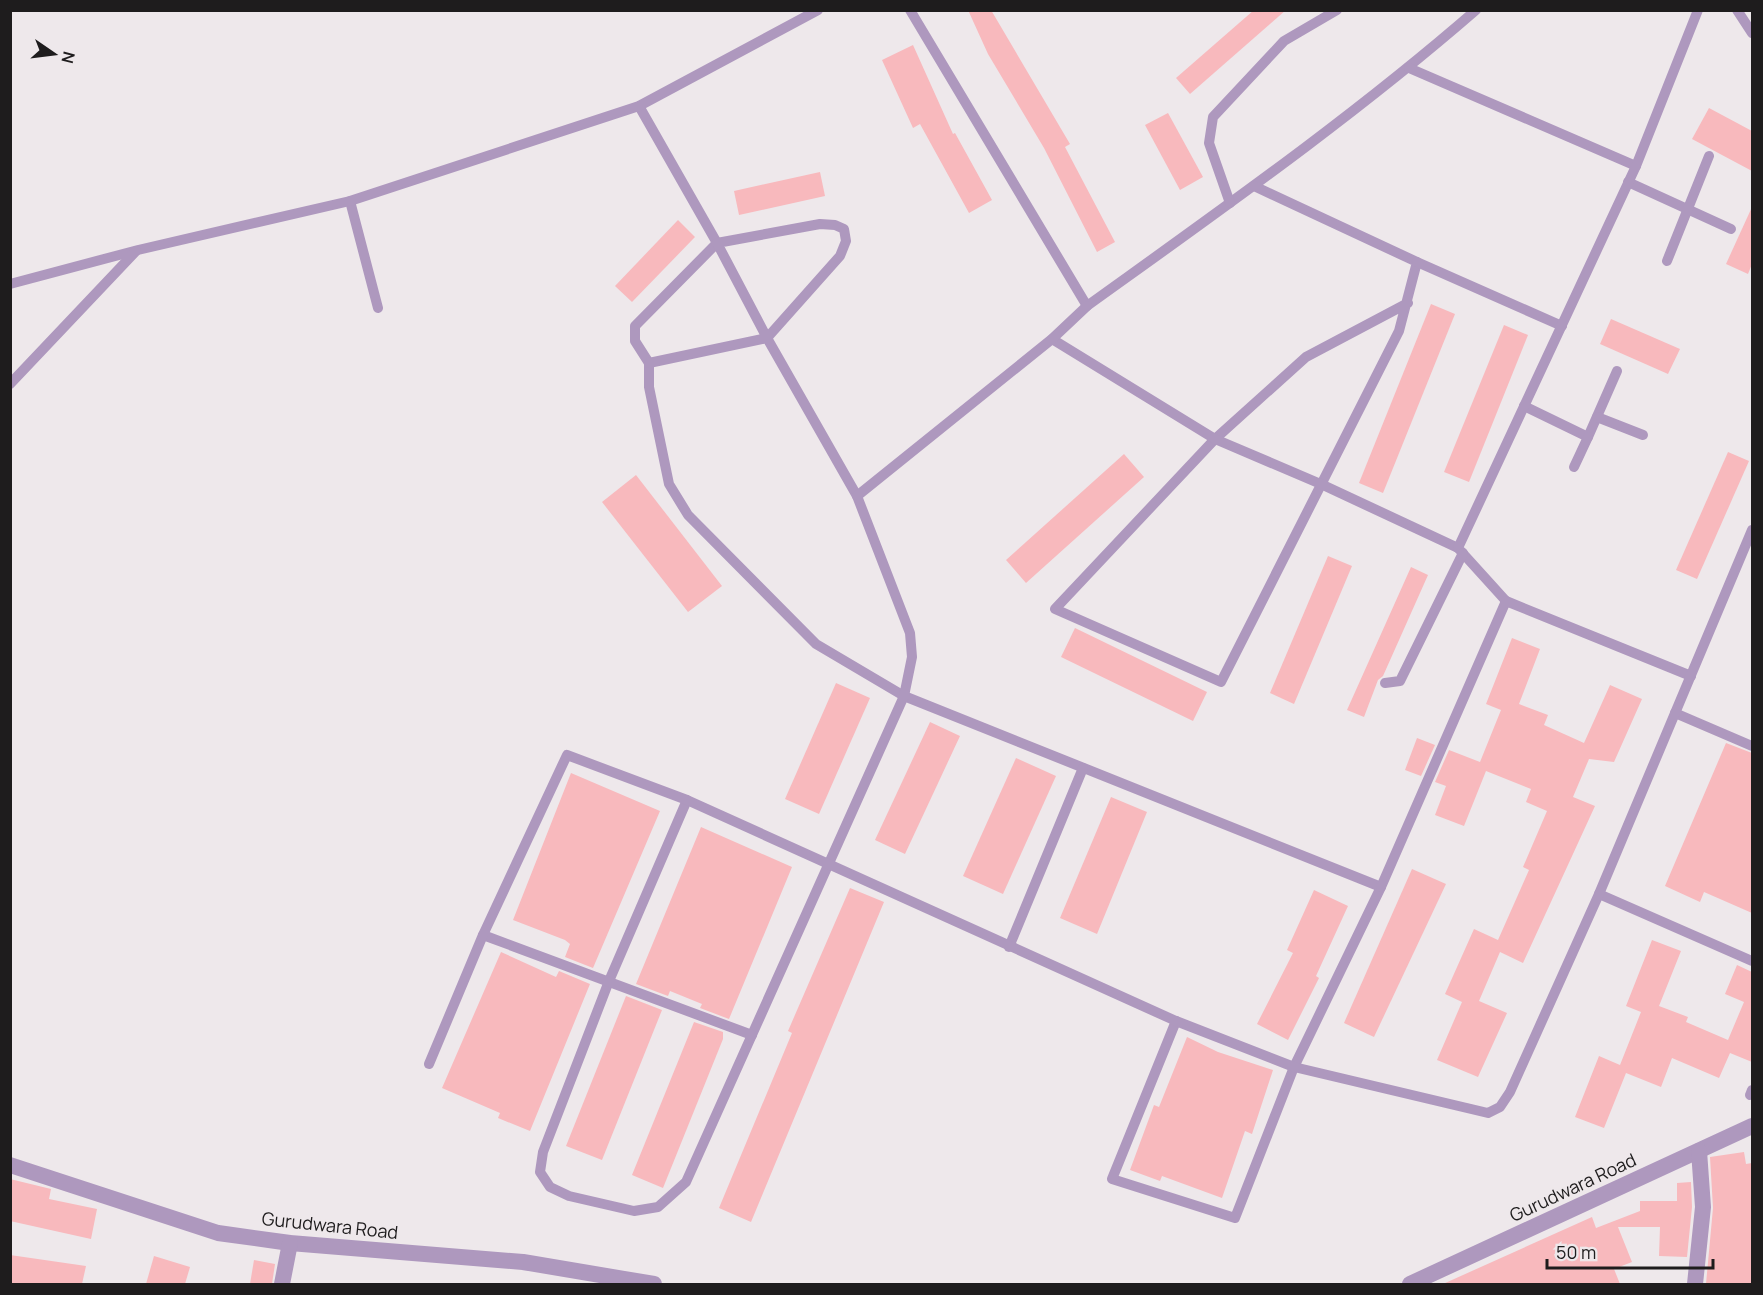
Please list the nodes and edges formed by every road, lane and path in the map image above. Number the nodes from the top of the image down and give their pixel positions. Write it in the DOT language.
graph roads {
  1 [pos="818,10"];
  2 [pos="910,10"];
  3 [pos="1337,10"];
  4 [pos="1476,10"];
  5 [pos="1698,10"];
  6 [pos="1737,10"];
  7 [pos="1752,33"];
  8 [pos="1409,69"];
  9 [pos="639,106"];
  10 [pos="1709,156"];
  11 [pos="1636,166"];
  12 [pos="1628,182"];
  13 [pos="1254,186"];
  14 [pos="350,201"];
  15 [pos="1230,203"];
  16 [pos="1687,209"];
  17 [pos="1731,229"];
  18 [pos="717,243"];
  19 [pos="138,250"];
  20 [pos="1667,261"];
  21 [pos="1417,262"];
  22 [pos="10,284"];
  23 [pos="1408,303"];
  24 [pos="1087,306"];
  25 [pos="378,308"];
  26 [pos="1562,326"];
  27 [pos="767,338"];
  28 [pos="1052,339"];
  29 [pos="649,363"];
  30 [pos="1617,371"];
  31 [pos="10,384"];
  32 [pos="1524,406"];
  33 [pos="1597,417"];
  34 [pos="1643,435"];
  35 [pos="1588,437"];
  36 [pos="1215,439"];
  37 [pos="1574,467"];
  38 [pos="1323,485"];
  39 [pos="857,496"];
  40 [pos="1752,530"];
  41 [pos="1461,551"];
  42 [pos="1506,601"];
  43 [pos="1691,676"];
  44 [pos="1385,683"];
  45 [pos="904,696"];
  46 [pos="1675,713"];
  47 [pos="1752,746"];
  48 [pos="1083,768"];
  49 [pos="687,800"];
  50 [pos="828,866"];
  51 [pos="1381,888"];
  52 [pos="1599,894"];
  53 [pos="483,935"];
  54 [pos="1009,947"];
  55 [pos="1752,961"];
  56 [pos="609,981"];
  57 [pos="1176,1021"];
  58 [pos="752,1035"];
  59 [pos="429,1064"];
  60 [pos="1294,1067"];
  61 [pos="1752,1126"];
  62 [pos="1699,1151"];
  63 [pos="10,1165"];
  64 [pos="290,1243"];
  65 [pos="563,1277"];
  66 [pos="1424,1281"];
  67 [pos="282,1284"];
  68 [pos="654,1284"];
  69 [pos="1410,1284"];
  70 [pos="1695,1284"];
  1 -- 9 [label="lane"];
  2 -- 24 [label="lane"];
  3 -- 15 [label="lane"];
  4 -- 8 [label="lane"];
  5 -- 11 [label="lane"];
  6 -- 7 [label="lane"];
  8 -- 11 [label="lane"];
  8 -- 13 [label="lane"];
  9 -- 14 [label="lane"];
  9 -- 18 [label="lane"];
  10 -- 16 [label="lane"];
  11 -- 12 [label="lane"];
  12 -- 16 [label="lane"];
  12 -- 26 [label="lane"];
  13 -- 15 [label="lane"];
  13 -- 21 [label="lane"];
  14 -- 19 [label="lane"];
  14 -- 25 [label="lane"];
  15 -- 24 [label="lane"];
  16 -- 17 [label="lane"];
  16 -- 20 [label="lane"];
  18 -- 27 [label="lane"];
  18 -- 27 [label="lane"];
  18 -- 29 [label="lane"];
  19 -- 22 [label="lane"];
  19 -- 31 [label="lane"];
  21 -- 23 [label="lane"];
  21 -- 26 [label="lane"];
  23 -- 36 [label="lane"];
  23 -- 38 [label="lane"];
  24 -- 28 [label="lane"];
  26 -- 32 [label="lane"];
  27 -- 29 [label="lane"];
  27 -- 39 [label="lane"];
  28 -- 36 [label="lane"];
  28 -- 39 [label="lane"];
  29 -- 45 [label="lane"];
  30 -- 33 [label="lane"];
  32 -- 35 [label="lane"];
  32 -- 41 [label="lane"];
  33 -- 34 [label="lane"];
  33 -- 35 [label="lane"];
  35 -- 37 [label="lane"];
  36 -- 38 [label="lane"];
  36 -- 38 [label="lane"];
  38 -- 41 [label="lane"];
  39 -- 45 [label="lane"];
  40 -- 43 [label="lane"];
  41 -- 42 [label="lane"];
  41 -- 44 [label="lane"];
  42 -- 43 [label="lane"];
  42 -- 51 [label="lane"];
  43 -- 46 [label="lane"];
  45 -- 48 [label="lane"];
  45 -- 50 [label="lane"];
  46 -- 47 [label="lane"];
  46 -- 52 [label="lane"];
  48 -- 51 [label="lane"];
  48 -- 54 [label="lane"];
  49 -- 50 [label="lane"];
  49 -- 53 [label="lane"];
  49 -- 56 [label="lane"];
  50 -- 54 [label="lane"];
  50 -- 58 [label="lane"];
  51 -- 60 [label="lane"];
  52 -- 55 [label="lane"];
  52 -- 60 [label="lane"];
  53 -- 56 [label="lane"];
  53 -- 59 [label="lane"];
  54 -- 57 [label="lane"];
  56 -- 58 [label="lane"];
  56 -- 58 [label="lane"];
  57 -- 60 [label="lane"];
  57 -- 60 [label="lane"];
  61 -- 62 [label="street, Gurudwara Road"];
  62 -- 66 [label="street, Gurudwara Road"];
  62 -- 70 [label="street"];
  63 -- 64 [label="street, Gurudwara Road"];
  64 -- 65 [label="street, Gurudwara Road"];
  64 -- 67 [label="street"];
  65 -- 68 [label="street, Gurudwara Road"];
  66 -- 69 [label="street, Gurudwara Road"];
}
